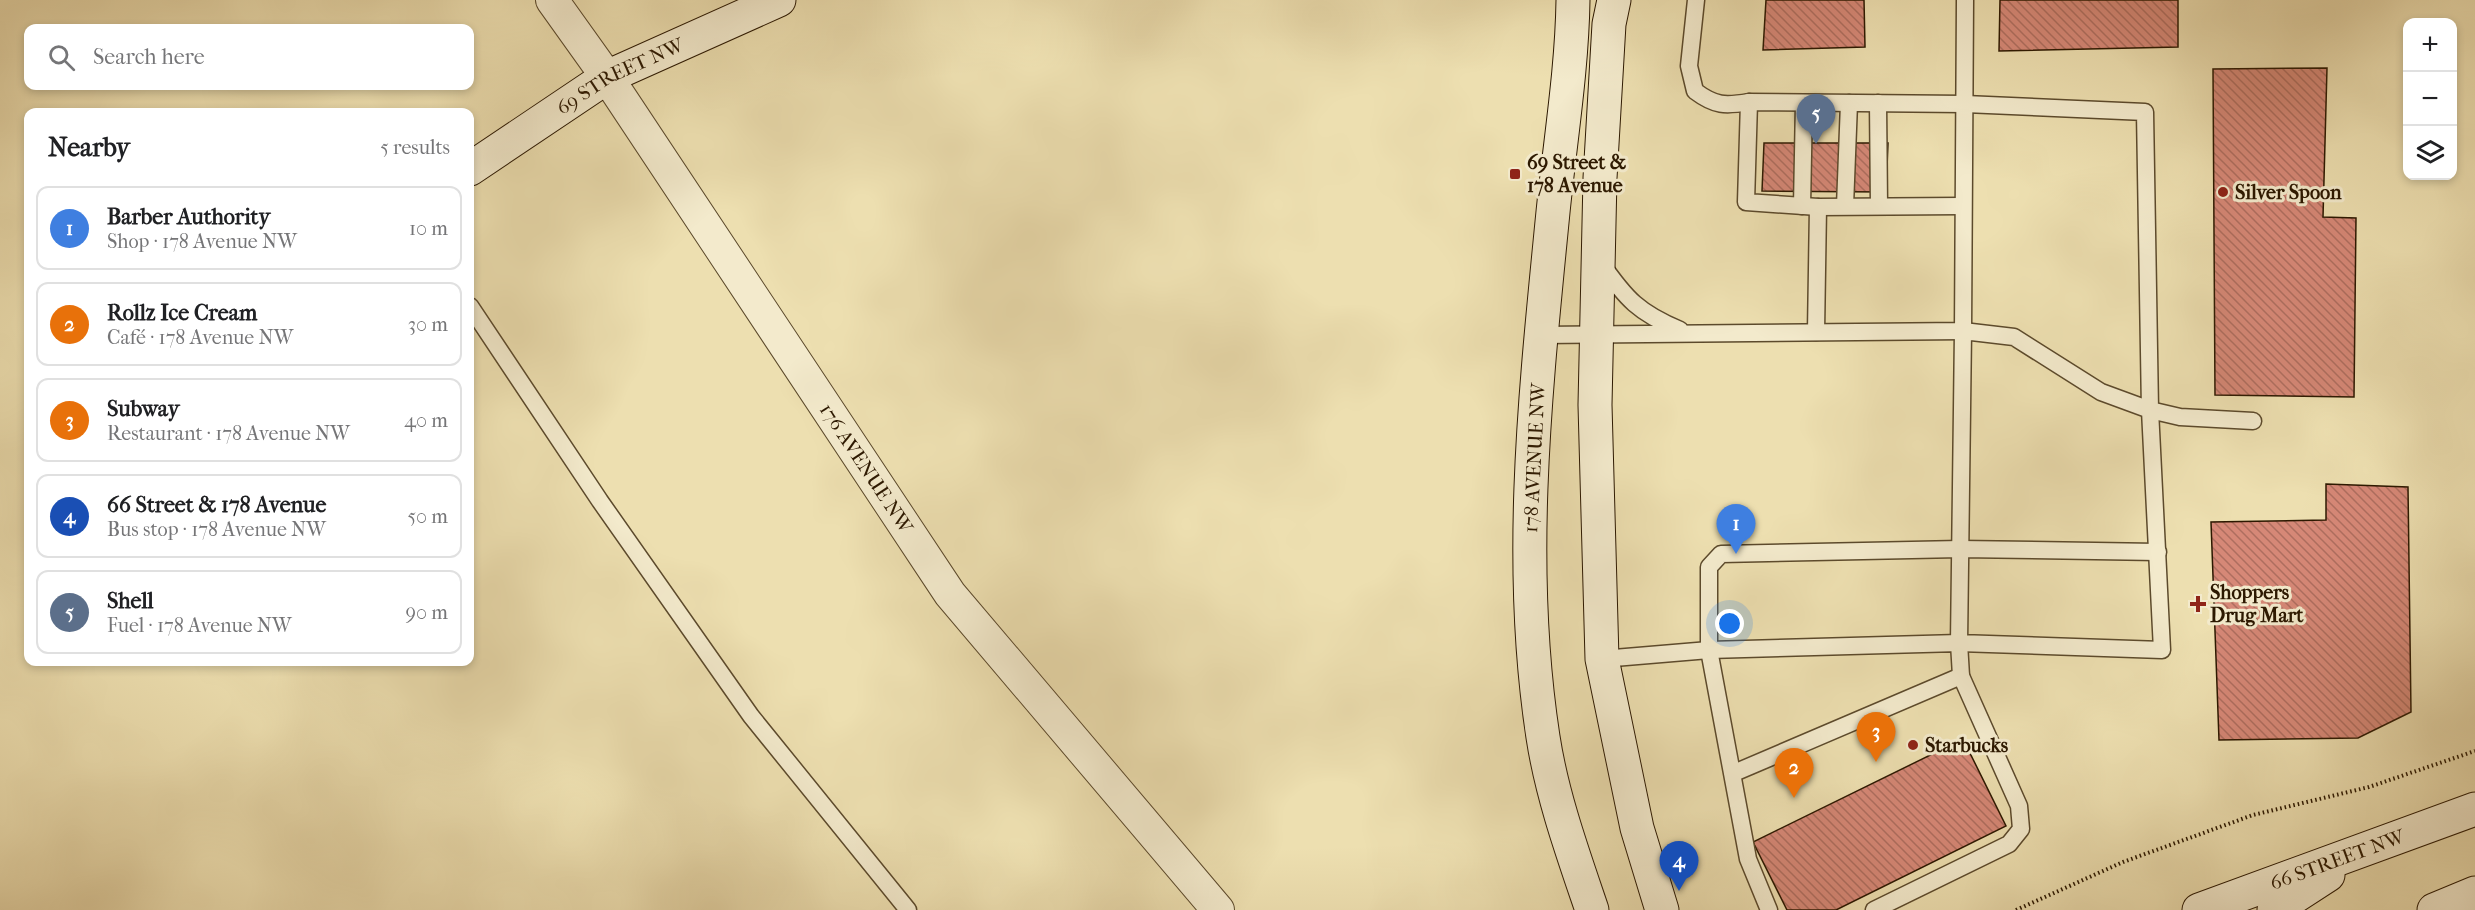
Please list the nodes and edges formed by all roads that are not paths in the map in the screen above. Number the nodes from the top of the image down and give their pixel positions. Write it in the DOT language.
graph roads {
  1 [pos="552,0"];
  2 [pos="779,0"];
  3 [pos="1573,0"];
  4 [pos="1614,0"];
  5 [pos="1696,0"];
  6 [pos="1965,0"];
  7 [pos="607,77"];
  8 [pos="1749,102"];
  9 [pos="1804,102"];
  10 [pos="1849,103"];
  11 [pos="1878,103"];
  12 [pos="1965,104"];
  13 [pos="474,166"];
  14 [pos="1810,206"];
  15 [pos="1845,206"];
  16 [pos="1879,206"];
  17 [pos="1962,206"];
  18 [pos="1598,257"];
  19 [pos="474,312"];
  20 [pos="1816,332"];
  21 [pos="1963,332"];
  22 [pos="1596,333"];
  23 [pos="1686,333"];
  24 [pos="1540,335"];
  25 [pos="2150,410"];
  26 [pos="2253,421"];
  27 [pos="1960,549"];
  28 [pos="2158,552"];
  29 [pos="1959,643"];
  30 [pos="1709,650"];
  31 [pos="1602,658"];
  32 [pos="1962,676"];
  33 [pos="1734,773"];
  34 [pos="2475,809"];
  35 [pos="2378,843"];
  36 [pos="2475,893"];
  37 [pos="908,910"];
  38 [pos="1218,910"];
  39 [pos="1592,910"];
  40 [pos="1662,910"];
  41 [pos="1769,910"];
  42 [pos="1874,910"];
  43 [pos="2199,910"];
  44 [pos="2274,910"];
  45 [pos="2434,910"];
  1 -- 7 [label="street, 176 AVENUE NW"];
  2 -- 7 [label="street, 69 STREET NW"];
  3 -- 24 [label="street, 178 AVENUE NW"];
  4 -- 18 [label="street"];
  5 -- 8 [label="lane"];
  6 -- 12 [label="lane"];
  7 -- 13 [label="street, 69 STREET NW"];
  7 -- 38 [label="street, 176 AVENUE NW"];
  8 -- 9 [label="lane"];
  8 -- 14 [label="lane"];
  9 -- 10 [label="lane"];
  9 -- 14 [label="lane"];
  10 -- 11 [label="lane"];
  10 -- 15 [label="lane"];
  11 -- 12 [label="lane"];
  11 -- 16 [label="lane"];
  12 -- 17 [label="lane"];
  12 -- 25 [label="lane"];
  14 -- 15 [label="lane"];
  14 -- 20 [label="lane"];
  15 -- 16 [label="lane"];
  16 -- 17 [label="lane"];
  17 -- 21 [label="lane"];
  18 -- 22 [label="street"];
  18 -- 23 [label="lane"];
  19 -- 37 [label="lane"];
  20 -- 21 [label="lane"];
  20 -- 23 [label="lane"];
  21 -- 25 [label="lane"];
  21 -- 27 [label="lane"];
  22 -- 23 [label="lane"];
  22 -- 24 [label="lane"];
  22 -- 31 [label="street"];
  24 -- 39 [label="street, 178 AVENUE NW"];
  25 -- 26 [label="lane"];
  25 -- 28 [label="lane"];
  27 -- 28 [label="lane"];
  27 -- 29 [label="lane"];
  27 -- 30 [label="lane"];
  28 -- 29 [label="lane"];
  29 -- 30 [label="lane"];
  29 -- 32 [label="lane"];
  30 -- 31 [label="lane"];
  30 -- 33 [label="lane"];
  31 -- 40 [label="street"];
  32 -- 33 [label="lane"];
  32 -- 42 [label="lane"];
  33 -- 41 [label="lane"];
  34 -- 35 [label="street, 66 STREET NW"];
  35 -- 43 [label="street, 66 STREET NW"];
  35 -- 44 [label="street"];
  36 -- 45 [label="street"];
}
